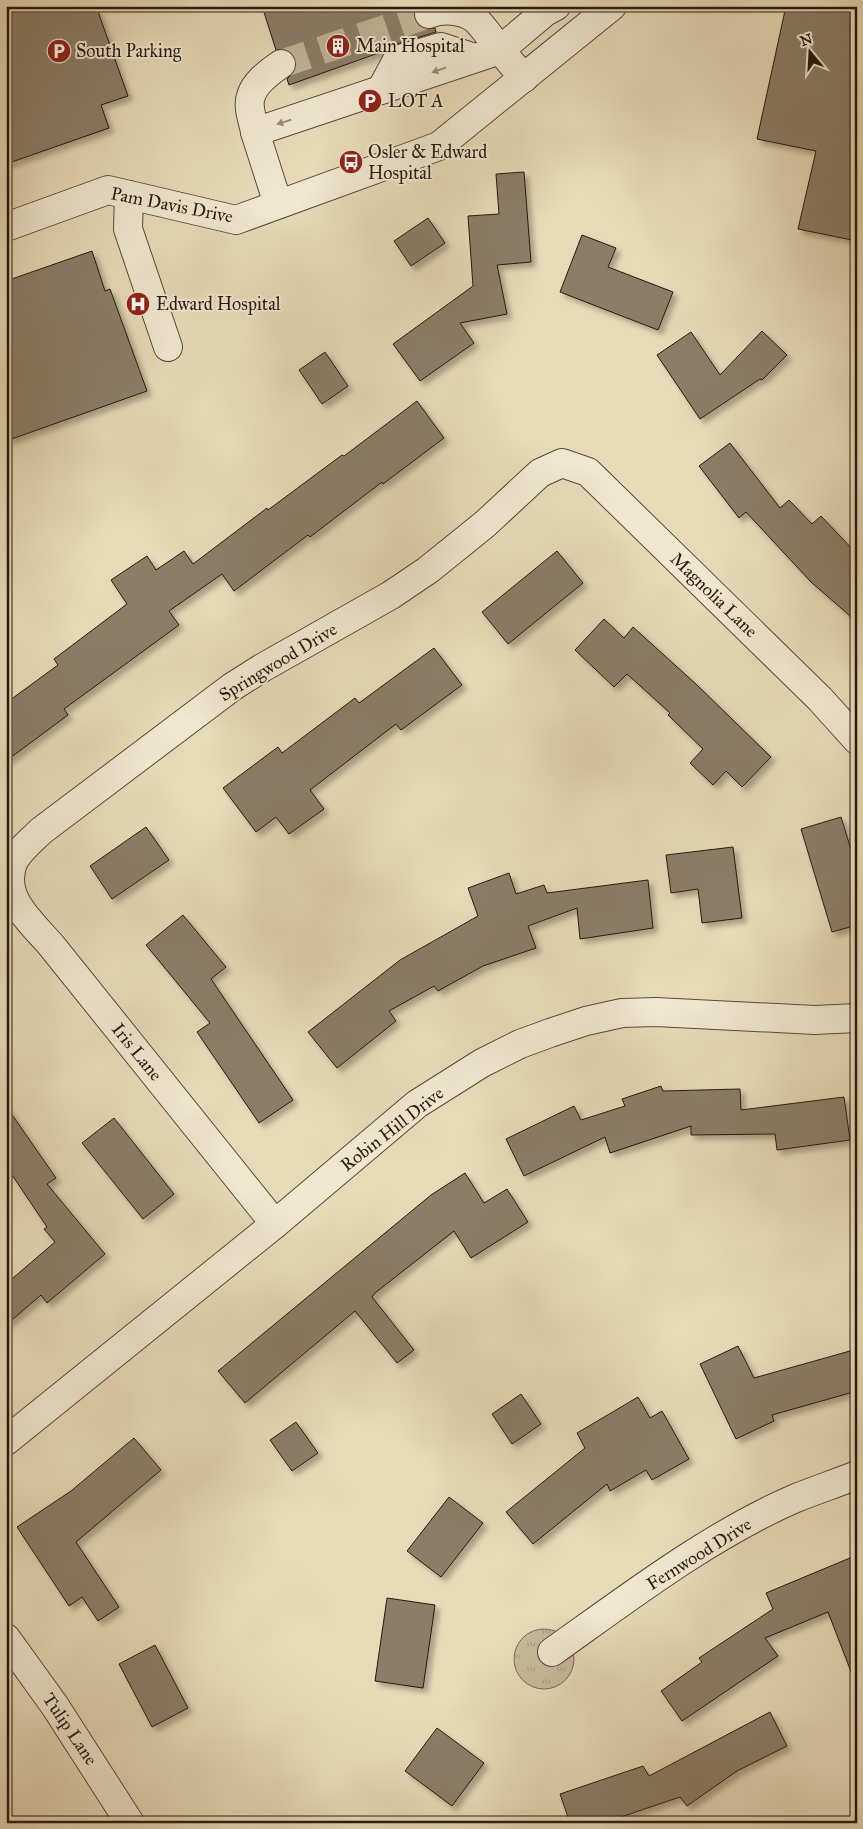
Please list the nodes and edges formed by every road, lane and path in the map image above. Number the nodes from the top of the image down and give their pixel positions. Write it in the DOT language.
graph roads {
  1 [pos="556,6"];
  2 [pos="612,6"];
  3 [pos="429,14"];
  4 [pos="487,54"];
  5 [pos="281,64"];
  6 [pos="524,78"];
  7 [pos="255,132"];
  8 [pos="129,195"];
  9 [pos="278,204"];
  10 [pos="6,227"];
  11 [pos="168,346"];
  12 [pos="562,463"];
  13 [pos="857,740"];
  14 [pos="9,876"];
  15 [pos="857,1018"];
  16 [pos="275,1224"];
  17 [pos="6,1441"];
  18 [pos="857,1475"];
  19 [pos="6,1638"];
  20 [pos="552,1652"];
  21 [pos="130,1823"];
  1 -- 4 [label="street"];
  2 -- 6 [label="street, Pam Davis Drive"];
  3 -- 4 [label="street"];
  4 -- 6 [label="street"];
  4 -- 7 [label="street, one-way"];
  5 -- 7 [label="street"];
  6 -- 9 [label="street, Pam Davis Drive"];
  7 -- 9 [label="street"];
  8 -- 9 [label="street, Pam Davis Drive"];
  8 -- 10 [label="street, Pam Davis Drive"];
  8 -- 11 [label="street"];
  12 -- 13 [label="street, Magnolia Lane"];
  12 -- 14 [label="street, Springwood Drive"];
  14 -- 16 [label="street, Iris Lane"];
  15 -- 16 [label="street, Robin Hill Drive"];
  16 -- 17 [label="street, Robin Hill Drive"];
  18 -- 20 [label="street, Fernwood Drive"];
  19 -- 21 [label="street, Tulip Lane"];
}
